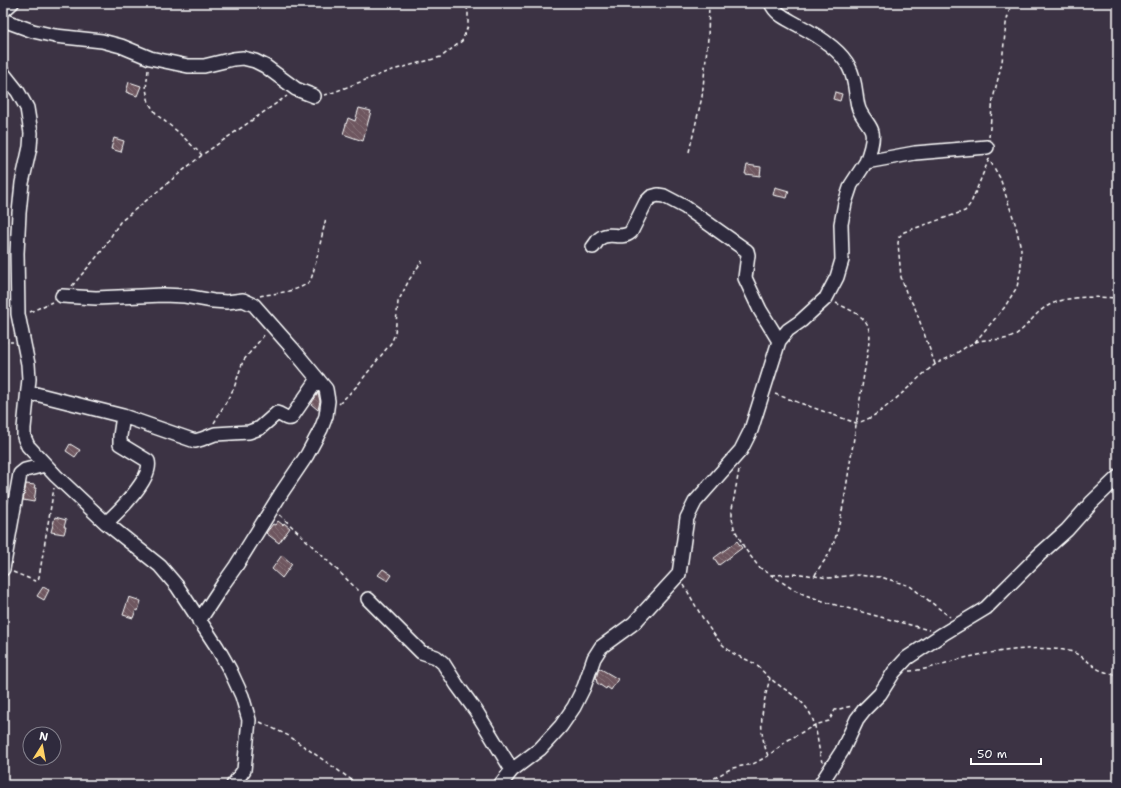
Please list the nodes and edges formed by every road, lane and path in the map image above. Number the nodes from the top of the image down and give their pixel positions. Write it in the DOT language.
graph roads {
  1 [pos="12,3"];
  2 [pos="465,3"];
  3 [pos="709,3"];
  4 [pos="770,3"];
  5 [pos="1011,3"];
  6 [pos="3,12"];
  7 [pos="3,20"];
  8 [pos="150,58"];
  9 [pos="3,73"];
  10 [pos="296,89"];
  11 [pos="314,96"];
  12 [pos="689,152"];
  13 [pos="988,153"];
  14 [pos="202,154"];
  15 [pos="866,162"];
  16 [pos="326,218"];
  17 [pos="593,247"];
  18 [pos="422,261"];
  19 [pos="62,296"];
  20 [pos="826,298"];
  21 [pos="1118,298"];
  22 [pos="243,300"];
  23 [pos="18,314"];
  24 [pos="273,326"];
  25 [pos="779,341"];
  26 [pos="975,342"];
  27 [pos="935,364"];
  28 [pos="318,379"];
  29 [pos="764,390"];
  30 [pos="28,392"];
  31 [pos="123,416"];
  32 [pos="326,416"];
  33 [pos="856,423"];
  34 [pos="208,436"];
  35 [pos="741,450"];
  36 [pos="42,461"];
  37 [pos="56,476"];
  38 [pos="1118,477"];
  39 [pos="272,509"];
  40 [pos="106,523"];
  41 [pos="3,568"];
  42 [pos="679,574"];
  43 [pos="772,575"];
  44 [pos="815,575"];
  45 [pos="368,599"];
  46 [pos="199,621"];
  47 [pos="959,624"];
  48 [pos="942,634"];
  49 [pos="894,672"];
  50 [pos="1118,676"];
  51 [pos="770,678"];
  52 [pos="870,704"];
  53 [pos="249,720"];
  54 [pos="815,725"];
  55 [pos="768,756"];
  56 [pos="512,770"];
  57 [pos="823,780"];
  58 [pos="233,785"];
  59 [pos="359,785"];
  60 [pos="500,785"];
  61 [pos="702,785"];
  1 -- 6 [label="street"];
  2 -- 11 [label="path"];
  3 -- 12 [label="path"];
  4 -- 15 [label="street"];
  5 -- 13 [label="path"];
  7 -- 8 [label="street"];
  8 -- 10 [label="street"];
  8 -- 14 [label="path"];
  9 -- 23 [label="street"];
  10 -- 11 [label="street"];
  10 -- 14 [label="path"];
  13 -- 15 [label="street"];
  13 -- 26 [label="path"];
  13 -- 27 [label="path"];
  14 -- 19 [label="path"];
  15 -- 20 [label="street"];
  16 -- 22 [label="path"];
  17 -- 25 [label="street"];
  18 -- 32 [label="path"];
  19 -- 22 [label="street"];
  19 -- 23 [label="path"];
  20 -- 25 [label="street"];
  20 -- 33 [label="path"];
  21 -- 26 [label="path"];
  22 -- 24 [label="street"];
  23 -- 30 [label="street"];
  24 -- 28 [label="street"];
  24 -- 34 [label="path"];
  25 -- 29 [label="street"];
  26 -- 27 [label="path"];
  27 -- 33 [label="path"];
  28 -- 32 [label="street"];
  28 -- 34 [label="street"];
  29 -- 33 [label="path"];
  29 -- 35 [label="street"];
  30 -- 31 [label="street"];
  30 -- 36 [label="street"];
  31 -- 34 [label="street"];
  31 -- 40 [label="street"];
  32 -- 39 [label="street"];
  33 -- 44 [label="path"];
  35 -- 42 [label="street"];
  35 -- 43 [label="path"];
  36 -- 37 [label="street"];
  36 -- 41 [label="street"];
  37 -- 40 [label="street"];
  37 -- 41 [label="path"];
  38 -- 47 [label="street"];
  39 -- 45 [label="path"];
  39 -- 46 [label="street"];
  40 -- 46 [label="street"];
  42 -- 51 [label="path"];
  42 -- 56 [label="street"];
  43 -- 44 [label="path"];
  43 -- 48 [label="path"];
  44 -- 47 [label="path"];
  45 -- 56 [label="street"];
  46 -- 53 [label="street"];
  47 -- 48 [label="street"];
  48 -- 49 [label="street"];
  49 -- 50 [label="path"];
  49 -- 52 [label="street"];
  51 -- 54 [label="path"];
  51 -- 55 [label="path"];
  52 -- 54 [label="path"];
  52 -- 57 [label="street"];
  53 -- 58 [label="street"];
  53 -- 59 [label="path"];
  54 -- 55 [label="path"];
  54 -- 57 [label="path"];
  55 -- 61 [label="path"];
  56 -- 60 [label="street"];
}
